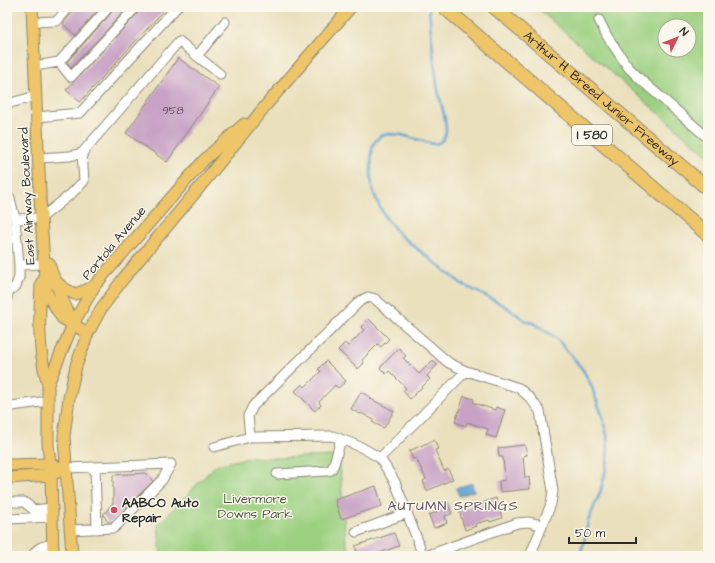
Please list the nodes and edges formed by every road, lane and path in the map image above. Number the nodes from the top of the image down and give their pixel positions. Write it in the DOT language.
graph roads {
  1 [pos="32,7"];
  2 [pos="69,7"];
  3 [pos="110,7"];
  4 [pos="136,7"];
  5 [pos="177,7"];
  6 [pos="352,7"];
  7 [pos="444,7"];
  8 [pos="494,7"];
  9 [pos="599,20"];
  10 [pos="32,22"];
  11 [pos="225,22"];
  12 [pos="197,56"];
  13 [pos="59,62"];
  14 [pos="34,66"];
  15 [pos="220,74"];
  16 [pos="36,96"];
  17 [pos="7,104"];
  18 [pos="267,104"];
  19 [pos="37,117"];
  20 [pos="708,138"];
  21 [pos="82,153"];
  22 [pos="39,158"];
  23 [pos="708,189"];
  24 [pos="7,195"];
  25 [pos="41,218"];
  26 [pos="15,219"];
  27 [pos="708,235"];
  28 [pos="43,236"];
  29 [pos="43,264"];
  30 [pos="19,265"];
  31 [pos="54,280"];
  32 [pos="95,285"];
  33 [pos="7,299"];
  34 [pos="73,324"];
  35 [pos="88,333"];
  36 [pos="466,371"];
  37 [pos="48,384"];
  38 [pos="48,402"];
  39 [pos="7,412"];
  40 [pos="250,437"];
  41 [pos="341,439"];
  42 [pos="214,447"];
  43 [pos="380,458"];
  44 [pos="7,465"];
  45 [pos="95,467"];
  46 [pos="66,468"];
  47 [pos="51,470"];
  48 [pos="277,474"];
  49 [pos="7,478"];
  50 [pos="7,502"];
  51 [pos="52,513"];
  52 [pos="407,514"];
  53 [pos="7,519"];
  54 [pos="542,525"];
  55 [pos="97,529"];
  56 [pos="70,530"];
  57 [pos="356,532"];
  58 [pos="52,544"];
  59 [pos="33,556"];
  60 [pos="53,556"];
  61 [pos="72,556"];
  62 [pos="422,556"];
  63 [pos="426,556"];
  64 [pos="530,556"];
  1 -- 10 [label="main road, East Airway Boulevard"];
  2 -- 10 [label="street"];
  3 -- 13 [label="street"];
  4 -- 13 [label="street"];
  5 -- 19 [label="street"];
  6 -- 18 [label="main road, Portola Avenue"];
  7 -- 27 [label="highway, I 580"];
  8 -- 23 [label="highway, Arthur H. Breed Junior Freeway / I 580"];
  9 -- 20 [label="street"];
  10 -- 14 [label="main road, East Airway Boulevard"];
  11 -- 12 [label="street"];
  12 -- 15 [label="street"];
  12 -- 21 [label="street"];
  13 -- 14 [label="street"];
  14 -- 16 [label="main road, East Airway Boulevard"];
  16 -- 17 [label="street"];
  16 -- 19 [label="main road, East Airway Boulevard"];
  18 -- 32 [label="main road, Portola Avenue"];
  18 -- 35 [label="main road, Portola Avenue"];
  19 -- 22 [label="main road, East Airway Boulevard"];
  21 -- 22 [label="street"];
  21 -- 25 [label="street"];
  22 -- 25 [label="main road, East Airway Boulevard"];
  24 -- 26 [label="street"];
  25 -- 26 [label="street"];
  25 -- 28 [label="main road, East Airway Boulevard"];
  26 -- 30 [label="street"];
  28 -- 29 [label="main road"];
  28 -- 31 [label="main road"];
  29 -- 30 [label="street"];
  29 -- 34 [label="main road, East Airway Boulevard"];
  29 -- 37 [label="main road"];
  30 -- 33 [label="street"];
  31 -- 32 [label="main road"];
  31 -- 34 [label="main road"];
  32 -- 34 [label="main road, Portola Avenue"];
  34 -- 35 [label="main road, East Airway Boulevard"];
  34 -- 37 [label="main road, Portola Avenue"];
  35 -- 46 [label="main road, Portola Avenue"];
  36 -- 40 [label="street"];
  36 -- 43 [label="street"];
  36 -- 54 [label="street"];
  37 -- 38 [label="main road, Portola Avenue"];
  38 -- 39 [label="street"];
  38 -- 47 [label="main road, Portola Avenue"];
  40 -- 41 [label="street"];
  40 -- 42 [label="street"];
  41 -- 43 [label="street"];
  41 -- 48 [label="street"];
  43 -- 52 [label="street"];
  44 -- 47 [label="main road"];
  45 -- 46 [label="street"];
  45 -- 55 [label="street"];
  45 -- 55 [label="street"];
  46 -- 47 [label="main road"];
  46 -- 56 [label="main road, Portola Avenue"];
  47 -- 49 [label="main road"];
  47 -- 51 [label="main road, Portola Avenue"];
  50 -- 51 [label="street"];
  51 -- 53 [label="street"];
  51 -- 58 [label="main road, Portola Avenue"];
  52 -- 57 [label="street"];
  52 -- 62 [label="street"];
  54 -- 63 [label="street"];
  54 -- 64 [label="street"];
  55 -- 56 [label="street"];
  56 -- 61 [label="main road, Portola Avenue"];
  58 -- 59 [label="street"];
  58 -- 60 [label="main road, Portola Avenue"];
}
